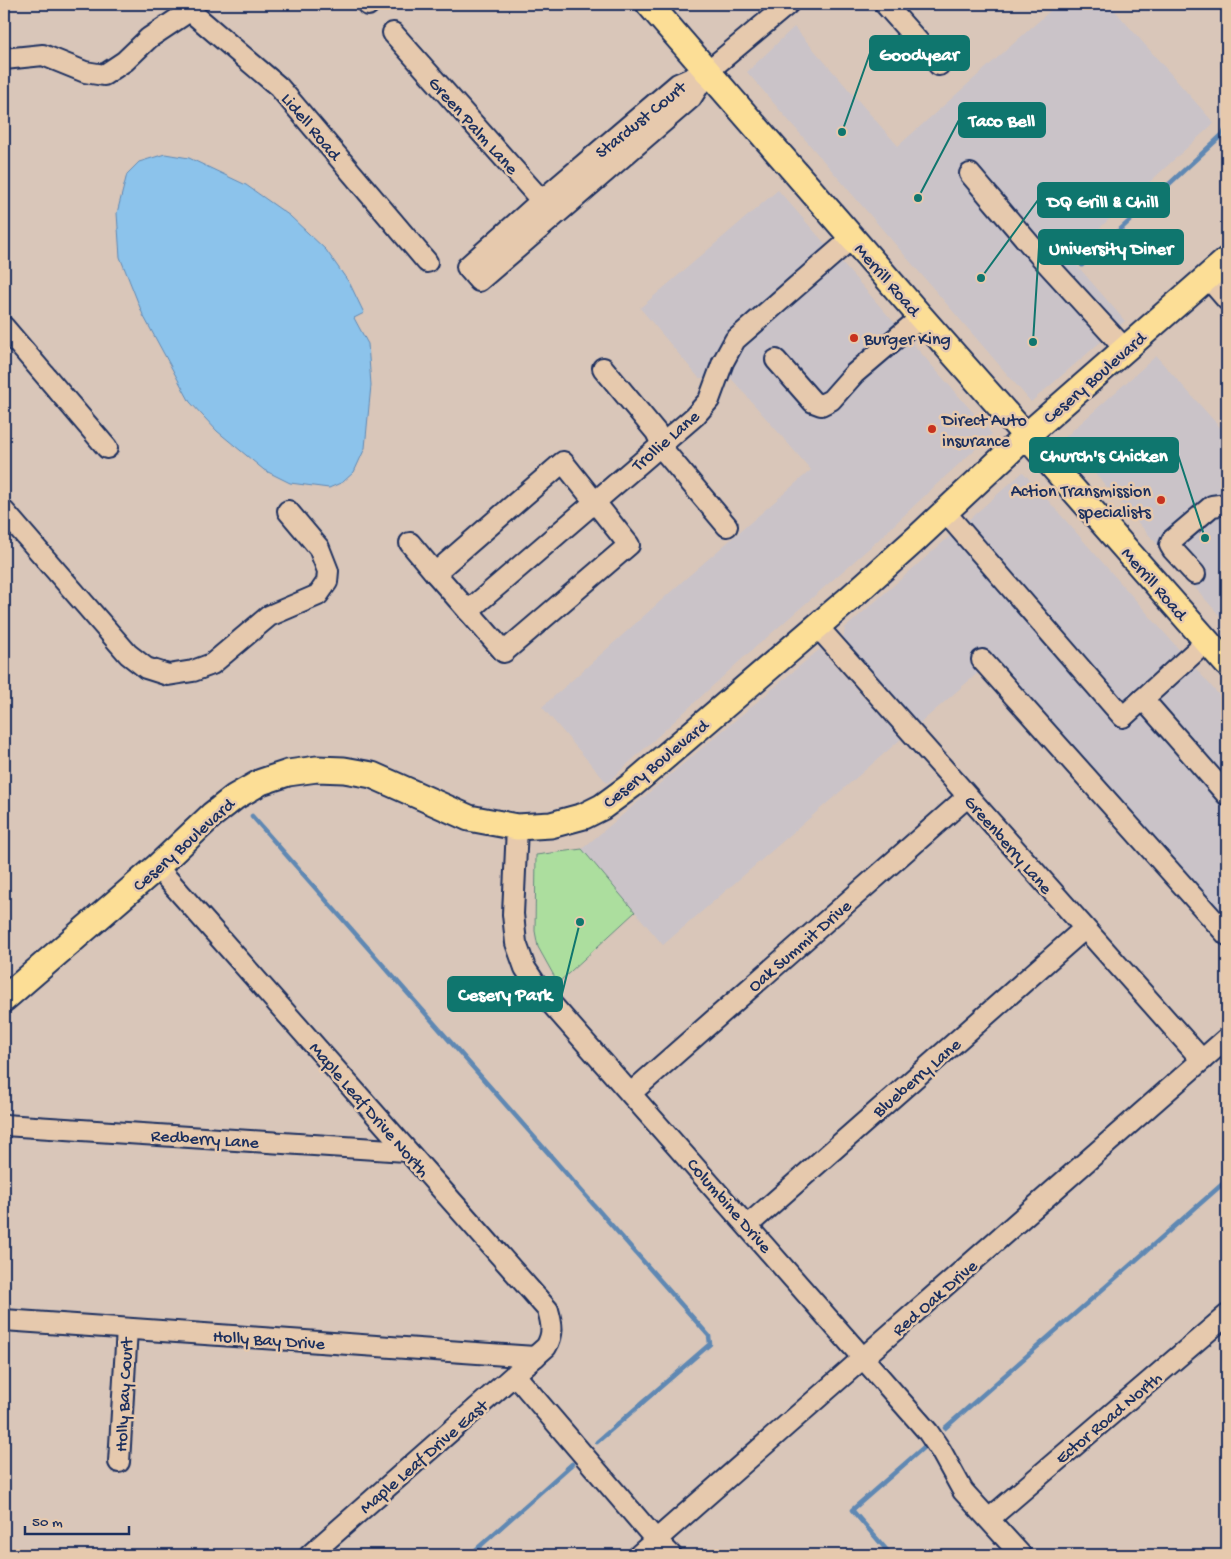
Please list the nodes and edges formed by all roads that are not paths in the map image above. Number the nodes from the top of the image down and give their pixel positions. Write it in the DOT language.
graph roads {
  1 [pos="649,4"];
  2 [pos="788,4"];
  3 [pos="884,4"];
  4 [pos="188,7"];
  5 [pos="393,33"];
  6 [pos="4,59"];
  7 [pos="939,65"];
  8 [pos="708,71"];
  9 [pos="970,174"];
  10 [pos="541,201"];
  11 [pos="555,217"];
  12 [pos="852,238"];
  13 [pos="1227,260"];
  14 [pos="427,262"];
  15 [pos="1208,278"];
  16 [pos="1227,300"];
  17 [pos="921,317"];
  18 [pos="4,327"];
  19 [pos="1126,350"];
  20 [pos="776,360"];
  21 [pos="603,368"];
  22 [pos="1026,436"];
  23 [pos="662,444"];
  24 [pos="107,448"];
  25 [pos="595,501"];
  26 [pos="1227,504"];
  27 [pos="4,511"];
  28 [pos="288,512"];
  29 [pos="945,512"];
  30 [pos="726,526"];
  31 [pos="410,542"];
  32 [pos="435,573"];
  33 [pos="1195,574"];
  34 [pos="468,611"];
  35 [pos="817,626"];
  36 [pos="1207,641"];
  37 [pos="982,660"];
  38 [pos="1227,664"];
  39 [pos="1143,699"];
  40 [pos="1227,795"];
  41 [pos="968,797"];
  42 [pos="518,827"];
  43 [pos="158,867"];
  44 [pos="1084,929"];
  45 [pos="1227,935"];
  46 [pos="4,1000"];
  47 [pos="1227,1038"];
  48 [pos="1202,1060"];
  49 [pos="631,1093"];
  50 [pos="4,1125"];
  51 [pos="406,1151"];
  52 [pos="748,1225"];
  53 [pos="1227,1315"];
  54 [pos="4,1320"];
  55 [pos="127,1329"];
  56 [pos="535,1357"];
  57 [pos="864,1358"];
  58 [pos="515,1375"];
  59 [pos="119,1462"];
  60 [pos="988,1519"];
  61 [pos="656,1540"];
  62 [pos="310,1555"];
  63 [pos="639,1555"];
  64 [pos="671,1555"];
  65 [pos="1021,1555"];
  1 -- 8 [label="main road, Merrill Road"];
  2 -- 8 [label="street"];
  3 -- 7 [label="street"];
  4 -- 6 [label="street"];
  4 -- 14 [label="street, Lidell Road"];
  5 -- 10 [label="street, Green Palm Lane"];
  8 -- 10 [label="street, Stardust Court"];
  8 -- 11 [label="street, Stardust Court"];
  8 -- 12 [label="main road, Merrill Road"];
  9 -- 19 [label="street"];
  10 -- 11 [label="street, Green Palm Lane"];
  10 -- 11 [label="street, Stardust Court"];
  12 -- 17 [label="main road, Merrill Road"];
  12 -- 23 [label="street, Trollie Lane"];
  13 -- 15 [label="main road, Cesery Boulevard"];
  15 -- 16 [label="street"];
  15 -- 19 [label="main road, Cesery Boulevard"];
  17 -- 20 [label="street"];
  17 -- 22 [label="main road, Merrill Road"];
  18 -- 24 [label="street"];
  19 -- 22 [label="main road, Cesery Boulevard"];
  21 -- 23 [label="street"];
  22 -- 29 [label="main road, Cesery Boulevard"];
  22 -- 36 [label="main road, Merrill Road"];
  23 -- 25 [label="street, Trollie Lane"];
  23 -- 30 [label="street"];
  25 -- 32 [label="street"];
  25 -- 34 [label="street, Trollie Lane"];
  25 -- 34 [label="street"];
  26 -- 33 [label="street"];
  27 -- 28 [label="street"];
  29 -- 35 [label="main road, Cesery Boulevard"];
  29 -- 39 [label="street"];
  31 -- 32 [label="street"];
  32 -- 34 [label="street"];
  35 -- 41 [label="street, Greenberry Lane"];
  35 -- 42 [label="main road, Cesery Boulevard"];
  36 -- 38 [label="main road, Merrill Road"];
  36 -- 39 [label="street"];
  37 -- 45 [label="street"];
  39 -- 40 [label="street"];
  41 -- 44 [label="street, Greenberry Lane"];
  41 -- 49 [label="street, Oak Summit Drive"];
  42 -- 43 [label="main road, Cesery Boulevard"];
  42 -- 49 [label="street, Columbine Drive"];
  43 -- 46 [label="main road, Cesery Boulevard"];
  43 -- 51 [label="street, Maple Leaf Drive North"];
  44 -- 48 [label="street, Greenberry Lane"];
  44 -- 52 [label="street, Blueberry Lane"];
  47 -- 48 [label="street, Red Oak Drive"];
  48 -- 57 [label="street, Red Oak Drive"];
  49 -- 52 [label="street, Columbine Drive"];
  50 -- 51 [label="street, Redberry Lane"];
  51 -- 56 [label="street, Maple Leaf Drive North"];
  52 -- 57 [label="street, Columbine Drive"];
  53 -- 60 [label="street, Ector Road North"];
  54 -- 55 [label="street, Holly Bay Drive"];
  55 -- 56 [label="street, Holly Bay Drive"];
  55 -- 59 [label="street, Holly Bay Court"];
  56 -- 58 [label="street, Maple Leaf Drive East"];
  57 -- 60 [label="street, Columbine Drive"];
  57 -- 61 [label="street, Red Oak Drive"];
  58 -- 61 [label="street"];
  58 -- 62 [label="street, Maple Leaf Drive East"];
  60 -- 65 [label="street, Columbine Drive"];
  61 -- 63 [label="street, Red Oak Drive"];
  61 -- 64 [label="street"];
}
